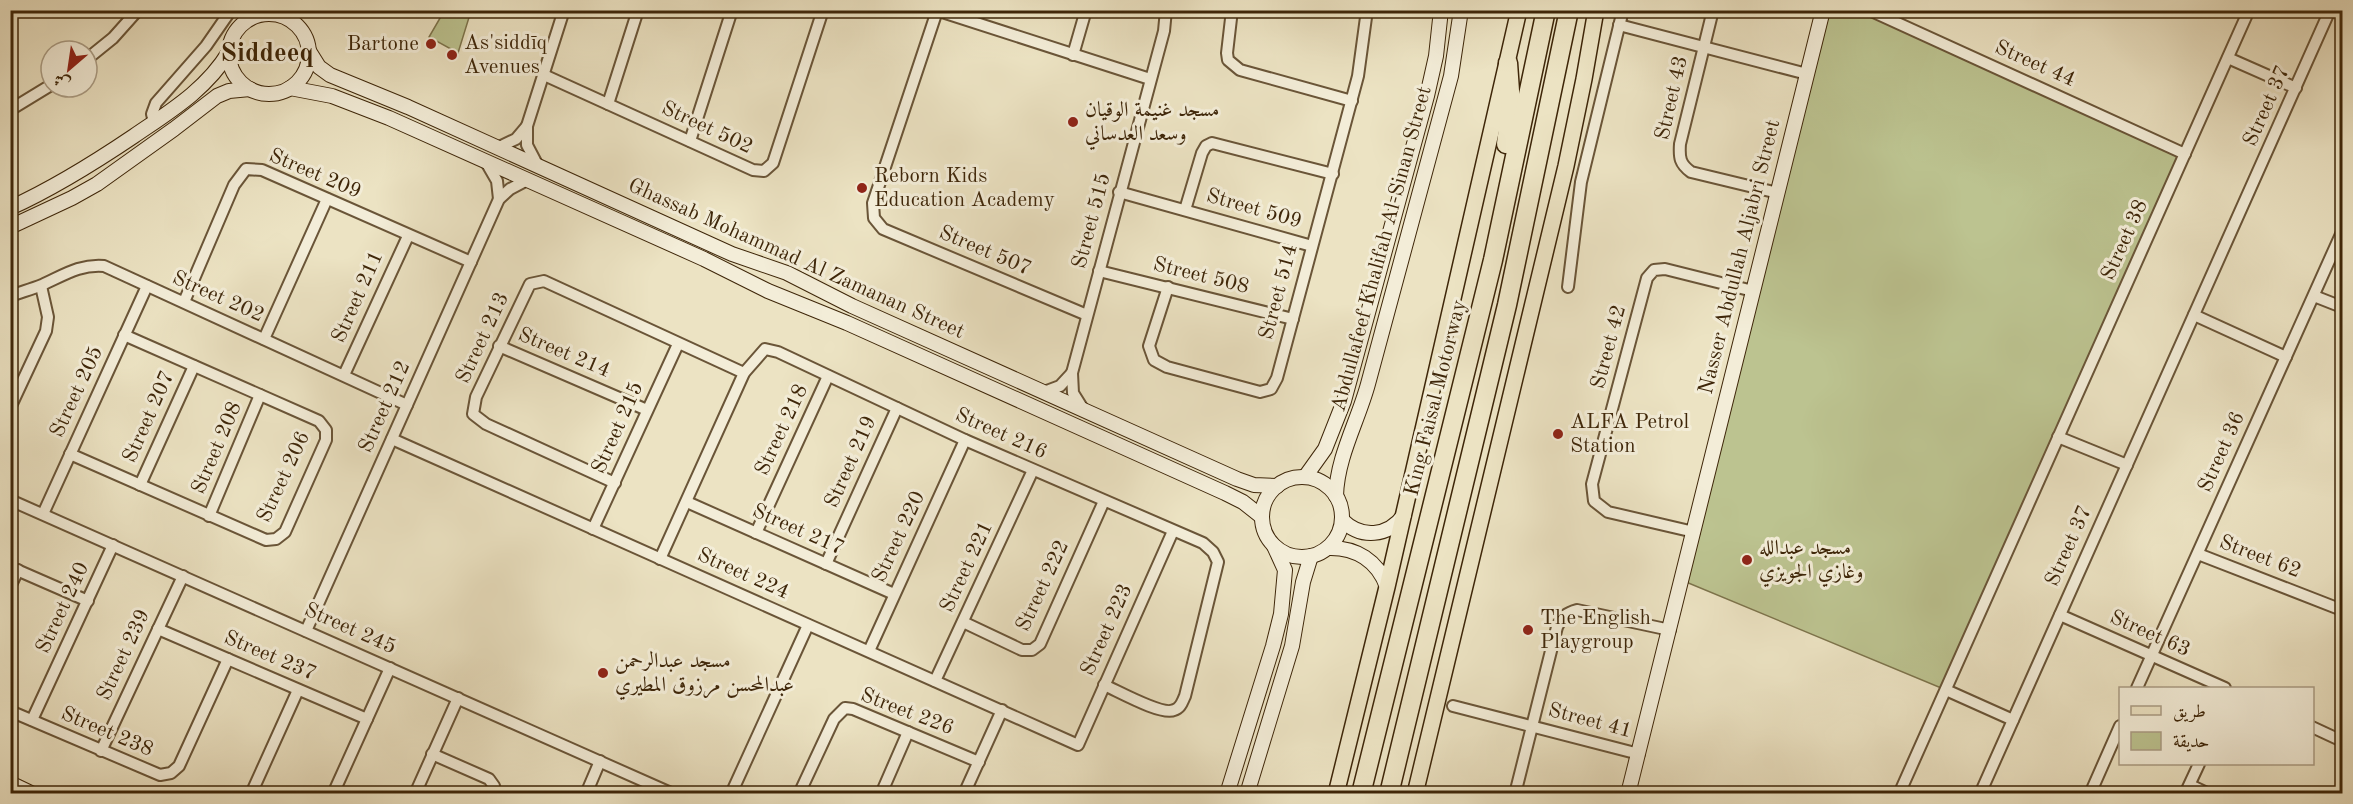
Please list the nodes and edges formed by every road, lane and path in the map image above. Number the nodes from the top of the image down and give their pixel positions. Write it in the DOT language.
graph roads {
  1 [pos="138,10"];
  2 [pos="231,10"];
  3 [pos="298,10"];
  4 [pos="564,10"];
  5 [pos="638,10"];
  6 [pos="732,10"];
  7 [pos="823,10"];
  8 [pos="1086,10"];
  9 [pos="1166,10"];
  10 [pos="1232,10"];
  11 [pos="1367,10"];
  12 [pos="1441,10"];
  13 [pos="1461,10"];
  14 [pos="1519,10"];
  15 [pos="1546,10"];
  16 [pos="1569,10"];
  17 [pos="1596,10"];
  18 [pos="1623,10"];
  19 [pos="1713,10"];
  20 [pos="1823,10"];
  21 [pos="1869,10"];
  22 [pos="2249,10"];
  23 [pos="2330,10"];
  24 [pos="937,11"];
  25 [pos="263,13"];
  26 [pos="1619,25"];
  27 [pos="302,31"];
  28 [pos="1704,47"];
  29 [pos="99,49"];
  30 [pos="309,51"];
  31 [pos="229,52"];
  32 [pos="1073,55"];
  33 [pos="2228,58"];
  34 [pos="1508,63"];
  35 [pos="1807,74"];
  36 [pos="543,75"];
  37 [pos="1149,79"];
  38 [pos="290,88"];
  39 [pos="2296,88"];
  40 [pos="250,89"];
  41 [pos="39,93"];
  42 [pos="1352,101"];
  43 [pos="608,104"];
  44 [pos="10,111"];
  45 [pos="1421,116"];
  46 [pos="154,122"];
  47 [pos="527,126"];
  48 [pos="690,141"];
  49 [pos="497,148"];
  50 [pos="2185,154"];
  51 [pos="486,162"];
  52 [pos="538,166"];
  53 [pos="1333,174"];
  54 [pos="1422,179"];
  55 [pos="527,180"];
  56 [pos="1119,192"];
  57 [pos="1778,193"];
  58 [pos="327,199"];
  59 [pos="499,199"];
  60 [pos="10,208"];
  61 [pos="1185,210"];
  62 [pos="10,227"];
  63 [pos="2343,232"];
  64 [pos="408,236"];
  65 [pos="1312,246"];
  66 [pos="1493,260"];
  67 [pos="471,262"];
  68 [pos="780,270"];
  69 [pos="1099,271"];
  70 [pos="800,280"];
  71 [pos="41,286"];
  72 [pos="147,286"];
  73 [pos="1168,287"];
  74 [pos="1568,287"];
  75 [pos="768,291"];
  76 [pos="1753,291"];
  77 [pos="10,296"];
  78 [pos="2314,296"];
  79 [pos="787,299"];
  80 [pos="184,302"];
  81 [pos="2343,307"];
  82 [pos="1087,315"];
  83 [pos="2194,315"];
  84 [pos="1293,319"];
  85 [pos="124,335"];
  86 [pos="264,339"];
  87 [pos="678,344"];
  88 [pos="499,346"];
  89 [pos="2286,357"];
  90 [pos="194,366"];
  91 [pos="744,373"];
  92 [pos="1072,373"];
  93 [pos="345,375"];
  94 [pos="828,376"];
  95 [pos="1044,392"];
  96 [pos="260,395"];
  97 [pos="407,405"];
  98 [pos="10,408"];
  99 [pos="897,408"];
  100 [pos="647,410"];
  101 [pos="1084,411"];
  102 [pos="2058,437"];
  103 [pos="392,438"];
  104 [pos="965,440"];
  105 [pos="70,454"];
  106 [pos="2127,465"];
  107 [pos="1033,470"];
  108 [pos="1305,477"];
  109 [pos="615,483"];
  110 [pos="140,485"];
  111 [pos="1277,486"];
  112 [pos="1336,496"];
  113 [pos="10,500"];
  114 [pos="1104,501"];
  115 [pos="687,502"];
  116 [pos="43,514"];
  117 [pos="1404,515"];
  118 [pos="209,516"];
  119 [pos="1262,517"];
  120 [pos="1342,519"];
  121 [pos="593,529"];
  122 [pos="1173,531"];
  123 [pos="1694,532"];
  124 [pos="756,533"];
  125 [pos="113,545"];
  126 [pos="1274,546"];
  127 [pos="1328,548"];
  128 [pos="2198,554"];
  129 [pos="1311,556"];
  130 [pos="660,559"];
  131 [pos="826,564"];
  132 [pos="14,568"];
  133 [pos="183,576"];
  134 [pos="10,587"];
  135 [pos="1387,587"];
  136 [pos="894,594"];
  137 [pos="88,601"];
  138 [pos="2343,610"];
  139 [pos="2060,615"];
  140 [pos="963,622"];
  141 [pos="808,625"];
  142 [pos="158,629"];
  143 [pos="1670,630"];
  144 [pos="306,631"];
  145 [pos="869,651"];
  146 [pos="2152,657"];
  147 [pos="228,659"];
  148 [pos="390,668"];
  149 [pos="935,681"];
  150 [pos="1104,685"];
  151 [pos="2137,687"];
  152 [pos="2222,687"];
  153 [pos="298,690"];
  154 [pos="1946,690"];
  155 [pos="458,698"];
  156 [pos="1453,705"];
  157 [pos="1002,710"];
  158 [pos="10,711"];
  159 [pos="367,719"];
  160 [pos="32,720"];
  161 [pos="2013,720"];
  162 [pos="1532,726"];
  163 [pos="2314,727"];
  164 [pos="2119,730"];
  165 [pos="908,732"];
  166 [pos="2343,741"];
  167 [pos="1078,745"];
  168 [pos="101,751"];
  169 [pos="432,754"];
  170 [pos="1639,754"];
  171 [pos="600,761"];
  172 [pos="979,762"];
  173 [pos="2199,765"];
  174 [pos="10,783"];
  175 [pos="2187,789"];
  176 [pos="33,794"];
  177 [pos="251,794"];
  178 [pos="333,794"];
  179 [pos="415,794"];
  180 [pos="496,794"];
  181 [pos="586,794"];
  182 [pos="673,794"];
  183 [pos="731,794"];
  184 [pos="799,794"];
  185 [pos="881,794"];
  186 [pos="964,794"];
  187 [pos="1227,794"];
  188 [pos="1247,794"];
  189 [pos="1336,794"];
  190 [pos="1361,794"];
  191 [pos="1389,794"];
  192 [pos="1415,794"];
  193 [pos="1515,794"];
  194 [pos="1628,794"];
  195 [pos="1899,794"];
  196 [pos="1980,794"];
  197 [pos="2090,794"];
  198 [pos="2209,794"];
  1 -- 29 [label="street"];
  2 -- 46 [label="street"];
  3 -- 27 [label="street"];
  4 -- 36 [label="street"];
  5 -- 43 [label="street"];
  6 -- 48 [label="street"];
  7 -- 48 [label="street, Street 502"];
  8 -- 32 [label="street"];
  9 -- 37 [label="street, Street 515"];
  10 -- 42 [label="street"];
  11 -- 42 [label="street, Street 514"];
  12 -- 45 [label="street, Abdullafeef Khalifah Al-Sinan Street"];
  13 -- 54 [label="street, Abdullafeef Khalifah Al-Sinan Street"];
  14 -- 34 [label="main road, King Faisal Motorway"];
  15 -- 66 [label="highway, King Faisal Motorway"];
  16 -- 191 [label="highway"];
  17 -- 192 [label="main road"];
  18 -- 26 [label="street"];
  19 -- 28 [label="street, Street 43"];
  20 -- 35 [label="street, Nasser Abdullah Aljabri Street"];
  21 -- 50 [label="street, Street 44"];
  22 -- 33 [label="street, Street 38"];
  23 -- 39 [label="street, Street 37"];
  24 -- 32 [label="street"];
  24 -- 82 [label="street, Street 507"];
  25 -- 27 [label="street"];
  25 -- 31 [label="street"];
  26 -- 28 [label="street, Street 43"];
  26 -- 74 [label="street"];
  27 -- 30 [label="street"];
  28 -- 35 [label="street, Street 43"];
  28 -- 57 [label="street, Street 43"];
  30 -- 38 [label="street"];
  30 -- 49 [label="street, Ghassab Mohammad Al Zamanan Street"];
  31 -- 40 [label="street"];
  31 -- 46 [label="street"];
  32 -- 37 [label="street"];
  33 -- 39 [label="street"];
  33 -- 50 [label="street, Street 38"];
  34 -- 66 [label="highway"];
  34 -- 117 [label="main road, King Faisal Motorway"];
  35 -- 57 [label="street, Nasser Abdullah Aljabri Street"];
  36 -- 43 [label="street, Street 502"];
  36 -- 47 [label="street"];
  37 -- 56 [label="street, Street 515"];
  38 -- 40 [label="street"];
  38 -- 51 [label="street, Ghassab Mohammad Al Zamanan Street"];
  39 -- 83 [label="street, Street 37"];
  40 -- 62 [label="street"];
  41 -- 44 [label="street"];
  42 -- 53 [label="street, Street 514"];
  43 -- 48 [label="street, Street 502"];
  45 -- 54 [label="street"];
  45 -- 108 [label="street, Abdullafeef Khalifah Al-Sinan Street"];
  46 -- 60 [label="street"];
  47 -- 49 [label="street"];
  47 -- 52 [label="street"];
  49 -- 52 [label="street, Ghassab Mohammad Al Zamanan Street"];
  50 -- 102 [label="street, Street 38"];
  51 -- 55 [label="street, Ghassab Mohammad Al Zamanan Street"];
  51 -- 59 [label="street"];
  52 -- 68 [label="street, Ghassab Mohammad Al Zamanan Street"];
  53 -- 61 [label="street, Street 509"];
  53 -- 65 [label="street, Street 514"];
  54 -- 112 [label="street, Abdullafeef Khalifah Al-Sinan Street"];
  55 -- 59 [label="street"];
  55 -- 75 [label="street, Ghassab Mohammad Al Zamanan Street"];
  56 -- 61 [label="street, Street 509"];
  56 -- 69 [label="street, Street 515"];
  57 -- 76 [label="street, Nasser Abdullah Aljabri Street"];
  58 -- 64 [label="street, Street 209"];
  58 -- 80 [label="street, Street 209"];
  58 -- 86 [label="street"];
  59 -- 67 [label="street, Street 212"];
  61 -- 65 [label="street, Street 509"];
  63 -- 78 [label="street, Street 36"];
  64 -- 67 [label="street, Street 209"];
  64 -- 93 [label="street, Street 211"];
  65 -- 84 [label="street, Street 514"];
  66 -- 190 [label="highway, King Faisal Motorway"];
  67 -- 97 [label="street, Street 212"];
  68 -- 70 [label="street, Ghassab Mohammad Al Zamanan Street"];
  68 -- 75 [label="street"];
  69 -- 73 [label="street, Street 508"];
  69 -- 82 [label="street, Street 515"];
  70 -- 79 [label="street"];
  70 -- 95 [label="street, Ghassab Mohammad Al Zamanan Street"];
  71 -- 72 [label="street, Street 202"];
  71 -- 77 [label="street, Street 202"];
  71 -- 98 [label="street"];
  72 -- 80 [label="street, Street 202"];
  72 -- 85 [label="street, Street 205"];
  73 -- 84 [label="street, Street 508"];
  73 -- 84 [label="street, Street 514"];
  75 -- 79 [label="street, Ghassab Mohammad Al Zamanan Street"];
  76 -- 123 [label="street, Nasser Abdullah Aljabri Street"];
  76 -- 123 [label="street, Street 42"];
  78 -- 81 [label="street"];
  78 -- 89 [label="street, Street 36"];
  79 -- 119 [label="street, Ghassab Mohammad Al Zamanan Street"];
  80 -- 86 [label="street, Street 202"];
  82 -- 92 [label="street, Street 515"];
  83 -- 89 [label="street"];
  83 -- 106 [label="street, Street 37"];
  85 -- 90 [label="street, Street 206"];
  85 -- 105 [label="street, Street 205"];
  86 -- 93 [label="street, Street 202"];
  87 -- 88 [label="street, Street 213"];
  87 -- 91 [label="street, Street 213"];
  87 -- 100 [label="street, Street 215"];
  88 -- 100 [label="street, Street 214"];
  88 -- 109 [label="street, Street 213"];
  89 -- 128 [label="street, Street 36"];
  90 -- 96 [label="street, Street 206"];
  90 -- 110 [label="street, Street 207"];
  91 -- 94 [label="street, Street 216"];
  91 -- 115 [label="street, Street 216"];
  92 -- 95 [label="street"];
  92 -- 101 [label="street, Street 515"];
  93 -- 97 [label="street, Street 202"];
  94 -- 99 [label="street, Street 216"];
  94 -- 124 [label="street, Street 218"];
  95 -- 101 [label="street, Ghassab Mohammad Al Zamanan Street"];
  96 -- 118 [label="street, Street 208"];
  96 -- 118 [label="street, Street 206"];
  97 -- 103 [label="street, Street 212"];
  99 -- 104 [label="street, Street 216"];
  99 -- 131 [label="street, Street 219"];
  100 -- 109 [label="street, Street 215"];
  101 -- 111 [label="street, Ghassab Mohammad Al Zamanan Street"];
  102 -- 106 [label="street"];
  102 -- 154 [label="street, Street 38"];
  103 -- 121 [label="street, Street 224"];
  103 -- 144 [label="street, Street 212"];
  104 -- 107 [label="street, Street 216"];
  104 -- 136 [label="street, Street 220"];
  105 -- 110 [label="street, Street 206"];
  105 -- 116 [label="street, Street 205"];
  106 -- 139 [label="street, Street 37"];
  107 -- 114 [label="street, Street 216"];
  107 -- 140 [label="street, Street 221"];
  108 -- 111 [label="street"];
  108 -- 112 [label="street"];
  109 -- 121 [label="street, Street 215"];
  110 -- 118 [label="street, Street 206"];
  111 -- 119 [label="street"];
  112 -- 120 [label="street"];
  113 -- 116 [label="street, Street 245"];
  114 -- 122 [label="street, Street 216"];
  114 -- 140 [label="street, Street 222"];
  115 -- 124 [label="street, Street 217"];
  115 -- 130 [label="street, Street 216"];
  116 -- 125 [label="street, Street 245"];
  117 -- 120 [label="street"];
  117 -- 135 [label="main road, King Faisal Motorway"];
  119 -- 126 [label="street"];
  120 -- 127 [label="street"];
  121 -- 130 [label="street, Street 224"];
  122 -- 150 [label="street, Street 223"];
  122 -- 150 [label="street, Street 216"];
  123 -- 143 [label="street, Nasser Abdullah Aljabri Street"];
  124 -- 131 [label="street, Street 217"];
  125 -- 133 [label="street, Street 245"];
  125 -- 137 [label="street, Street 240"];
  126 -- 129 [label="street"];
  126 -- 187 [label="street"];
  127 -- 129 [label="street"];
  127 -- 135 [label="street"];
  128 -- 138 [label="street, Street 62"];
  128 -- 146 [label="street, Street 36"];
  129 -- 188 [label="street"];
  130 -- 141 [label="street, Street 224"];
  131 -- 136 [label="street, Street 217"];
  132 -- 134 [label="street"];
  132 -- 137 [label="street"];
  133 -- 142 [label="street, Street 239"];
  133 -- 144 [label="street, Street 245"];
  135 -- 189 [label="main road, King Faisal Motorway"];
  136 -- 145 [label="street, Street 220"];
  137 -- 160 [label="street, Street 240"];
  139 -- 146 [label="street, Street 63"];
  139 -- 161 [label="street, Street 37"];
  140 -- 149 [label="street, Street 221"];
  141 -- 145 [label="street, Street 224"];
  141 -- 183 [label="street"];
  142 -- 147 [label="street, Street 237"];
  142 -- 168 [label="street, Street 239"];
  143 -- 162 [label="street, Street 41"];
  143 -- 170 [label="street, Nasser Abdullah Aljabri Street"];
  144 -- 148 [label="street, Street 245"];
  145 -- 149 [label="street, Street 224"];
  146 -- 151 [label="street, Street 36"];
  146 -- 152 [label="street, Street 63"];
  147 -- 153 [label="street, Street 237"];
  147 -- 168 [label="street, Street 238"];
  148 -- 155 [label="street, Street 245"];
  148 -- 159 [label="street"];
  149 -- 157 [label="street, Street 224"];
  150 -- 167 [label="street, Street 223"];
  153 -- 159 [label="street, Street 237"];
  153 -- 177 [label="street"];
  154 -- 161 [label="street"];
  154 -- 195 [label="street, Street 38"];
  155 -- 169 [label="street"];
  155 -- 171 [label="street, Street 245"];
  156 -- 162 [label="street, Street 41"];
  157 -- 167 [label="street, Street 224"];
  157 -- 172 [label="street"];
  158 -- 160 [label="street, Street 238"];
  159 -- 178 [label="street"];
  160 -- 168 [label="street, Street 238"];
  161 -- 196 [label="street, Street 37"];
  162 -- 170 [label="street, Street 41"];
  162 -- 193 [label="street, Street 41"];
  163 -- 166 [label="street"];
  164 -- 197 [label="street"];
  165 -- 172 [label="street, Street 226"];
  165 -- 184 [label="street, Street 226"];
  165 -- 185 [label="street"];
  169 -- 179 [label="street"];
  169 -- 180 [label="street"];
  170 -- 194 [label="street, Nasser Abdullah Aljabri Street"];
  171 -- 181 [label="street"];
  171 -- 182 [label="street, Street 245"];
  172 -- 186 [label="street"];
  173 -- 175 [label="street"];
  174 -- 176 [label="street"];
  175 -- 198 [label="street"];
}
